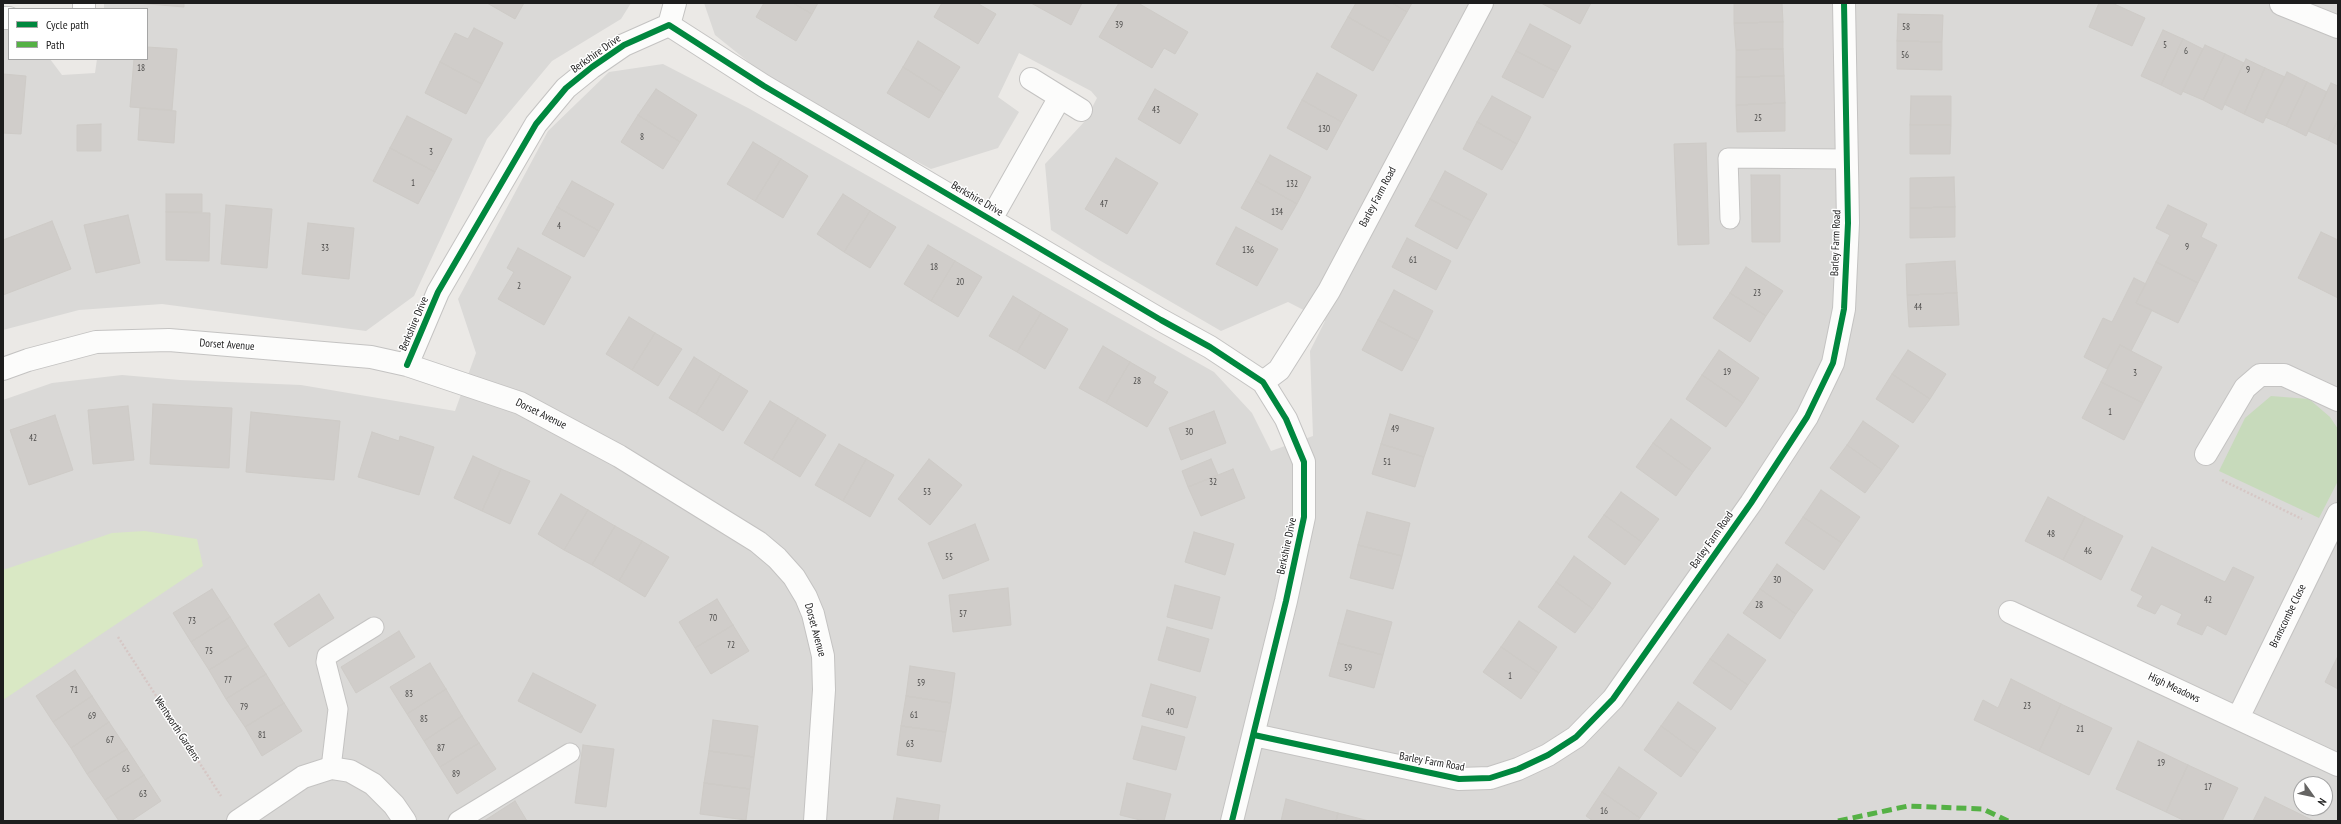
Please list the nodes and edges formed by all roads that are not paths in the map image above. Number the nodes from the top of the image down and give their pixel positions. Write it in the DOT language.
graph roads {
  1 [pos="675,3"];
  2 [pos="1482,3"];
  3 [pos="1844,3"];
  4 [pos="2279,3"];
  5 [pos="669,25"];
  6 [pos="2338,27"];
  7 [pos="1030,79"];
  8 [pos="1060,97"];
  9 [pos="1081,110"];
  10 [pos="1848,159"];
  11 [pos="1730,218"];
  12 [pos="991,219"];
  13 [pos="407,365"];
  14 [pos="3,369"];
  15 [pos="1263,382"];
  16 [pos="2338,400"];
  17 [pos="2206,454"];
  18 [pos="2334,523"];
  19 [pos="2010,612"];
  20 [pos="374,627"];
  21 [pos="2238,718"];
  22 [pos="1254,735"];
  23 [pos="570,753"];
  24 [pos="2338,765"];
  25 [pos="331,768"];
  26 [pos="238,821"];
  27 [pos="405,821"];
  28 [pos="458,821"];
  29 [pos="815,821"];
  30 [pos="1232,821"];
  1 -- 5 [label="street"];
  2 -- 15 [label="street, Barley Farm Road"];
  3 -- 10 [label="street, Barley Farm Road"];
  4 -- 6 [label="street"];
  5 -- 12 [label="street, Berkshire Drive"];
  5 -- 13 [label="street, Berkshire Drive"];
  7 -- 8 [label="street"];
  8 -- 9 [label="street"];
  8 -- 12 [label="street, Berkshire Drive"];
  10 -- 11 [label="lane"];
  10 -- 22 [label="street, Barley Farm Road"];
  12 -- 15 [label="street, Berkshire Drive"];
  13 -- 14 [label="street, Dorset Avenue"];
  13 -- 29 [label="street, Dorset Avenue"];
  15 -- 22 [label="street, Berkshire Drive"];
  16 -- 17 [label="street"];
  18 -- 21 [label="street, Branscombe Close"];
  19 -- 21 [label="street, High Meadows"];
  20 -- 25 [label="lane"];
  21 -- 24 [label="street, High Meadows"];
  22 -- 30 [label="street, Berkshire Drive"];
  23 -- 28 [label="lane"];
  25 -- 26 [label="street"];
  25 -- 27 [label="street"];
}
